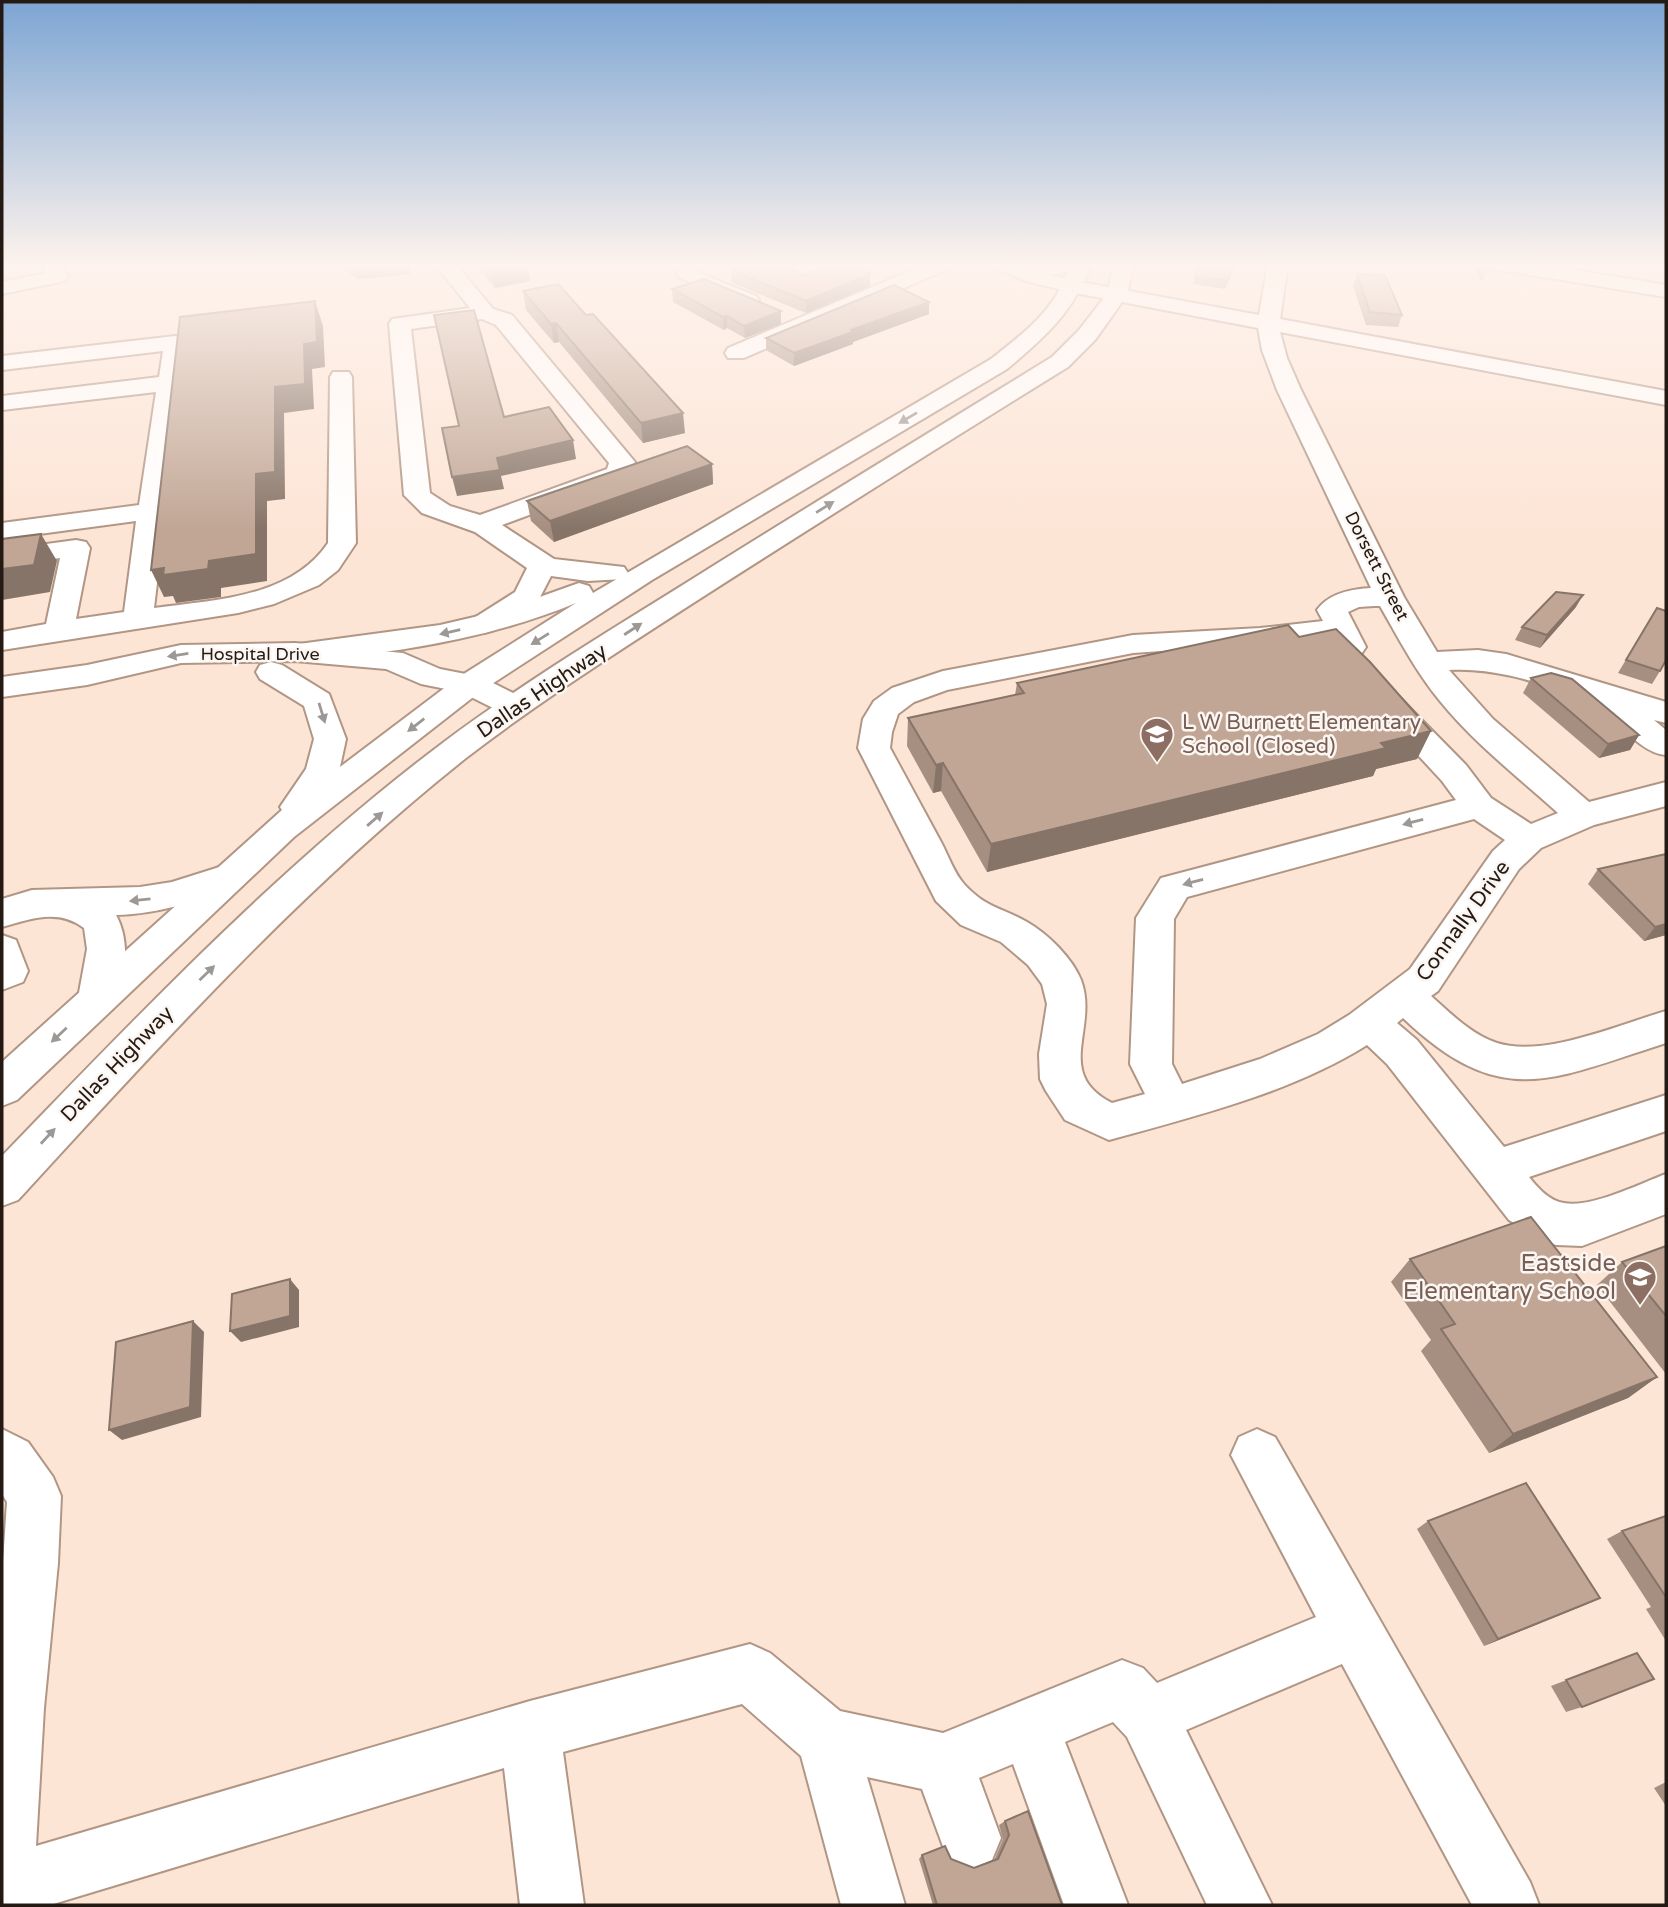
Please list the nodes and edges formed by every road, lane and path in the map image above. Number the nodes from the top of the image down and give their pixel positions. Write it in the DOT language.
graph roads {
  1 [pos="97,352"];
  2 [pos="174,352"];
  3 [pos="403,352"];
  4 [pos="531,352"];
  5 [pos="741,352"];
  6 [pos="1014,352"];
  7 [pos="1070,352"];
  8 [pos="1275,352"];
  9 [pos="1416,352"];
  10 [pos="737,354"];
  11 [pos="2,363"];
  12 [pos="341,377"];
  13 [pos="170,383"];
  14 [pos="1666,398"];
  15 [pos="2,403"];
  16 [pos="866,443"];
  17 [pos="482,525"];
  18 [pos="2,531"];
  19 [pos="119,536"];
  20 [pos="2,558"];
  21 [pos="543,564"];
  22 [pos="614,573"];
  23 [pos="1390,597"];
  24 [pos="138,619"];
  25 [pos="484,624"];
  26 [pos="59,631"];
  27 [pos="1342,631"];
  28 [pos="2,641"];
  29 [pos="283,662"];
  30 [pos="1427,662"];
  31 [pos="470,684"];
  32 [pos="2,688"];
  33 [pos="1602,693"];
  34 [pos="514,706"];
  35 [pos="1666,713"];
  36 [pos="1664,746"];
  37 [pos="1666,794"];
  38 [pos="1479,806"];
  39 [pos="1583,816"];
  40 [pos="282,828"];
  41 [pos="1528,839"];
  42 [pos="229,877"];
  43 [pos="60,901"];
  44 [pos="2,912"];
  45 [pos="2,950"];
  46 [pos="2,975"];
  47 [pos="1404,995"];
  48 [pos="98,998"];
  49 [pos="1370,1022"];
  50 [pos="1666,1027"];
  51 [pos="2,1088"];
  52 [pos="1171,1105"];
  53 [pos="1666,1113"];
  54 [pos="1495,1169"];
  55 [pos="2,1186"];
  56 [pos="1666,1194"];
  57 [pos="2,1455"];
  58 [pos="1257,1455"];
  59 [pos="1354,1630"];
  60 [pos="1148,1716"];
  61 [pos="1030,1729"];
  62 [pos="530,1731"];
  63 [pos="825,1738"];
  64 [pos="943,1763"];
  65 [pos="970,1838"];
  66 [pos="2,1888"];
  67 [pos="2,1894"];
  68 [pos="552,1905"];
  69 [pos="873,1905"];
  70 [pos="1096,1905"];
  71 [pos="1240,1905"];
  72 [pos="1507,1905"];
  1 -- 11 [label="street"];
  2 -- 13 [label="street"];
  3 -- 17 [label="street"];
  4 -- 17 [label="street"];
  5 -- 10 [label="street"];
  6 -- 16 [label="street, Dallas Highway, one-way"];
  34 -- 7 [label="street, Dallas Highway, one-way"];
  8 -- 23 [label="street, Dorsett Street"];
  9 -- 14 [label="street"];
  12 -- 24 [label="street"];
  13 -- 15 [label="street"];
  13 -- 19 [label="street"];
  16 -- 22 [label="street"];
  16 -- 31 [label="street, Dallas Highway, one-way"];
  17 -- 21 [label="street"];
  18 -- 19 [label="street"];
  19 -- 20 [label="street"];
  19 -- 24 [label="street"];
  19 -- 26 [label="street"];
  21 -- 22 [label="street"];
  21 -- 25 [label="street"];
  22 -- 25 [label="street"];
  23 -- 27 [label="street"];
  23 -- 30 [label="street, Dorsett Street"];
  24 -- 26 [label="street"];
  25 -- 29 [label="street, one-way"];
  26 -- 28 [label="street"];
  27 -- 38 [label="street"];
  27 -- 52 [label="street, Connally Drive"];
  29 -- 31 [label="street, Hospital Drive"];
  29 -- 32 [label="street, Hospital Drive"];
  29 -- 40 [label="street, one-way"];
  30 -- 33 [label="street"];
  30 -- 39 [label="street, Dorsett Street"];
  31 -- 34 [label="street, Hospital Drive"];
  31 -- 40 [label="street, Dallas Highway, one-way"];
  33 -- 35 [label="street"];
  33 -- 36 [label="street"];
  55 -- 34 [label="street, Dallas Highway, one-way"];
  37 -- 39 [label="street, Connally Drive"];
  38 -- 41 [label="street"];
  38 -- 52 [label="street, one-way"];
  39 -- 41 [label="street, Connally Drive"];
  40 -- 42 [label="street, Dallas Highway"];
  41 -- 47 [label="street, Connally Drive"];
  42 -- 43 [label="street, one-way"];
  42 -- 48 [label="street, Dallas Highway"];
  43 -- 44 [label="street"];
  43 -- 48 [label="street"];
  45 -- 46 [label="street"];
  47 -- 49 [label="street, Connally Drive"];
  47 -- 50 [label="street"];
  48 -- 51 [label="street, Dallas Highway, one-way"];
  49 -- 52 [label="street, Connally Drive"];
  49 -- 54 [label="street"];
  53 -- 54 [label="street"];
  54 -- 56 [label="street"];
  57 -- 66 [label="street"];
  58 -- 59 [label="street"];
  59 -- 60 [label="street"];
  59 -- 72 [label="street"];
  60 -- 61 [label="street"];
  60 -- 71 [label="street"];
  61 -- 64 [label="street"];
  61 -- 70 [label="street"];
  62 -- 63 [label="street"];
  62 -- 66 [label="street"];
  62 -- 68 [label="street"];
  63 -- 64 [label="street"];
  63 -- 69 [label="street"];
  64 -- 65 [label="street"];
  66 -- 67 [label="street"];
}
